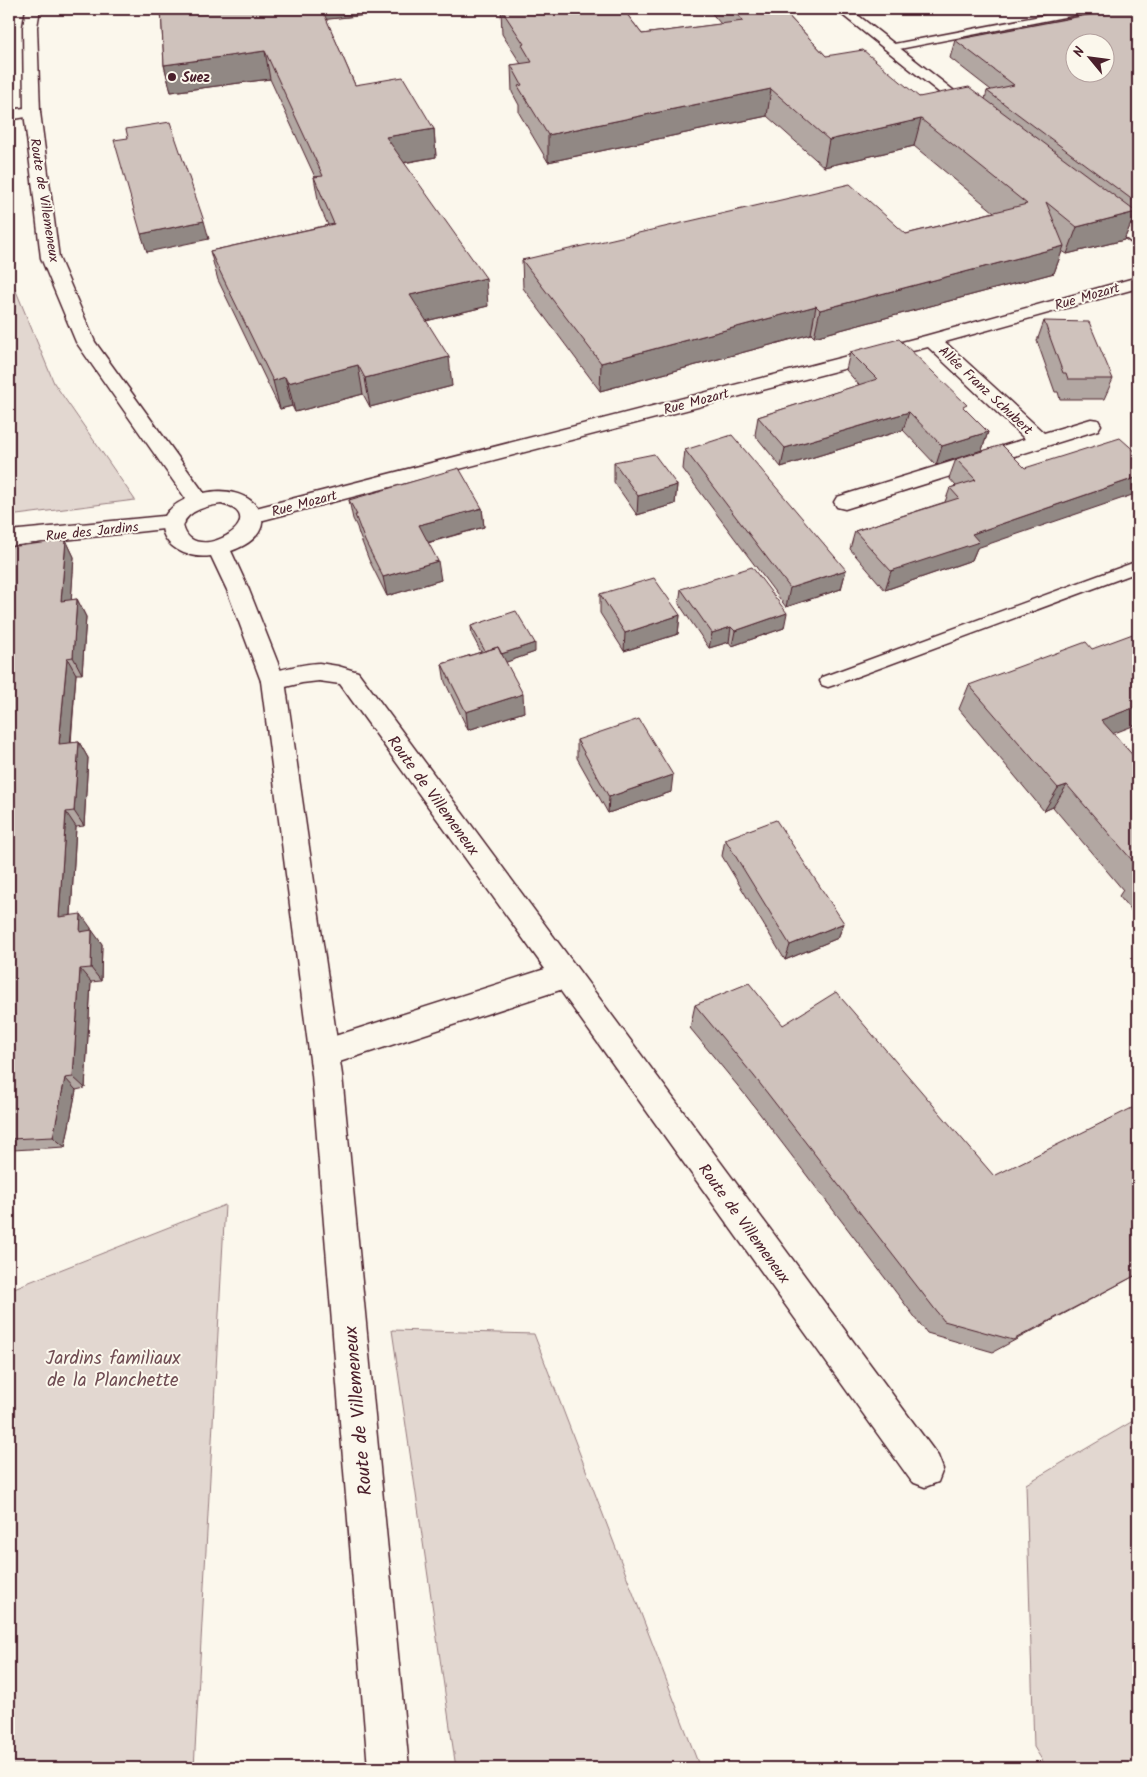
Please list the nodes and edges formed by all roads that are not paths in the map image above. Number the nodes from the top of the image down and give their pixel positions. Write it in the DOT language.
graph roads {
  1 [pos="33,9"];
  2 [pos="842,9"];
  3 [pos="1090,9"];
  4 [pos="889,48"];
  5 [pos="32,112"];
  6 [pos="9,115"];
  7 [pos="990,126"];
  8 [pos="1084,197"];
  9 [pos="1138,239"];
  10 [pos="1138,282"];
  11 [pos="932,340"];
  12 [pos="1091,425"];
  13 [pos="1040,441"];
  14 [pos="198,501"];
  15 [pos="845,502"];
  16 [pos="252,516"];
  17 [pos="174,522"];
  18 [pos="9,539"];
  19 [pos="218,548"];
  20 [pos="1138,566"];
  21 [pos="828,680"];
  22 [pos="273,681"];
  23 [pos="564,976"];
  24 [pos="324,1053"];
  25 [pos="925,1469"];
  26 [pos="389,1768"];
  1 -- 5 [label="street, Route de Villemeneux"];
  2 -- 4 [label="street"];
  3 -- 4 [label="lane"];
  4 -- 7 [label="street"];
  5 -- 6 [label="street"];
  5 -- 14 [label="street, Route de Villemeneux"];
  8 -- 9 [label="street"];
  10 -- 11 [label="street, Rue Mozart"];
  11 -- 13 [label="street, Allée Franz Schubert"];
  11 -- 16 [label="street, Rue Mozart"];
  12 -- 13 [label="street, Allée Franz Schubert"];
  13 -- 15 [label="street, Allée Franz Schubert"];
  14 -- 16 [label="street"];
  14 -- 17 [label="street"];
  16 -- 19 [label="street"];
  17 -- 18 [label="street, Rue des Jardins"];
  17 -- 19 [label="street"];
  19 -- 22 [label="street, Route de Villemeneux"];
  20 -- 21 [label="lane"];
  22 -- 23 [label="street, Route de Villemeneux"];
  22 -- 24 [label="street, Route de Villemeneux"];
  23 -- 24 [label="street"];
  23 -- 25 [label="street, Route de Villemeneux"];
  24 -- 26 [label="street, Route de Villemeneux"];
}
